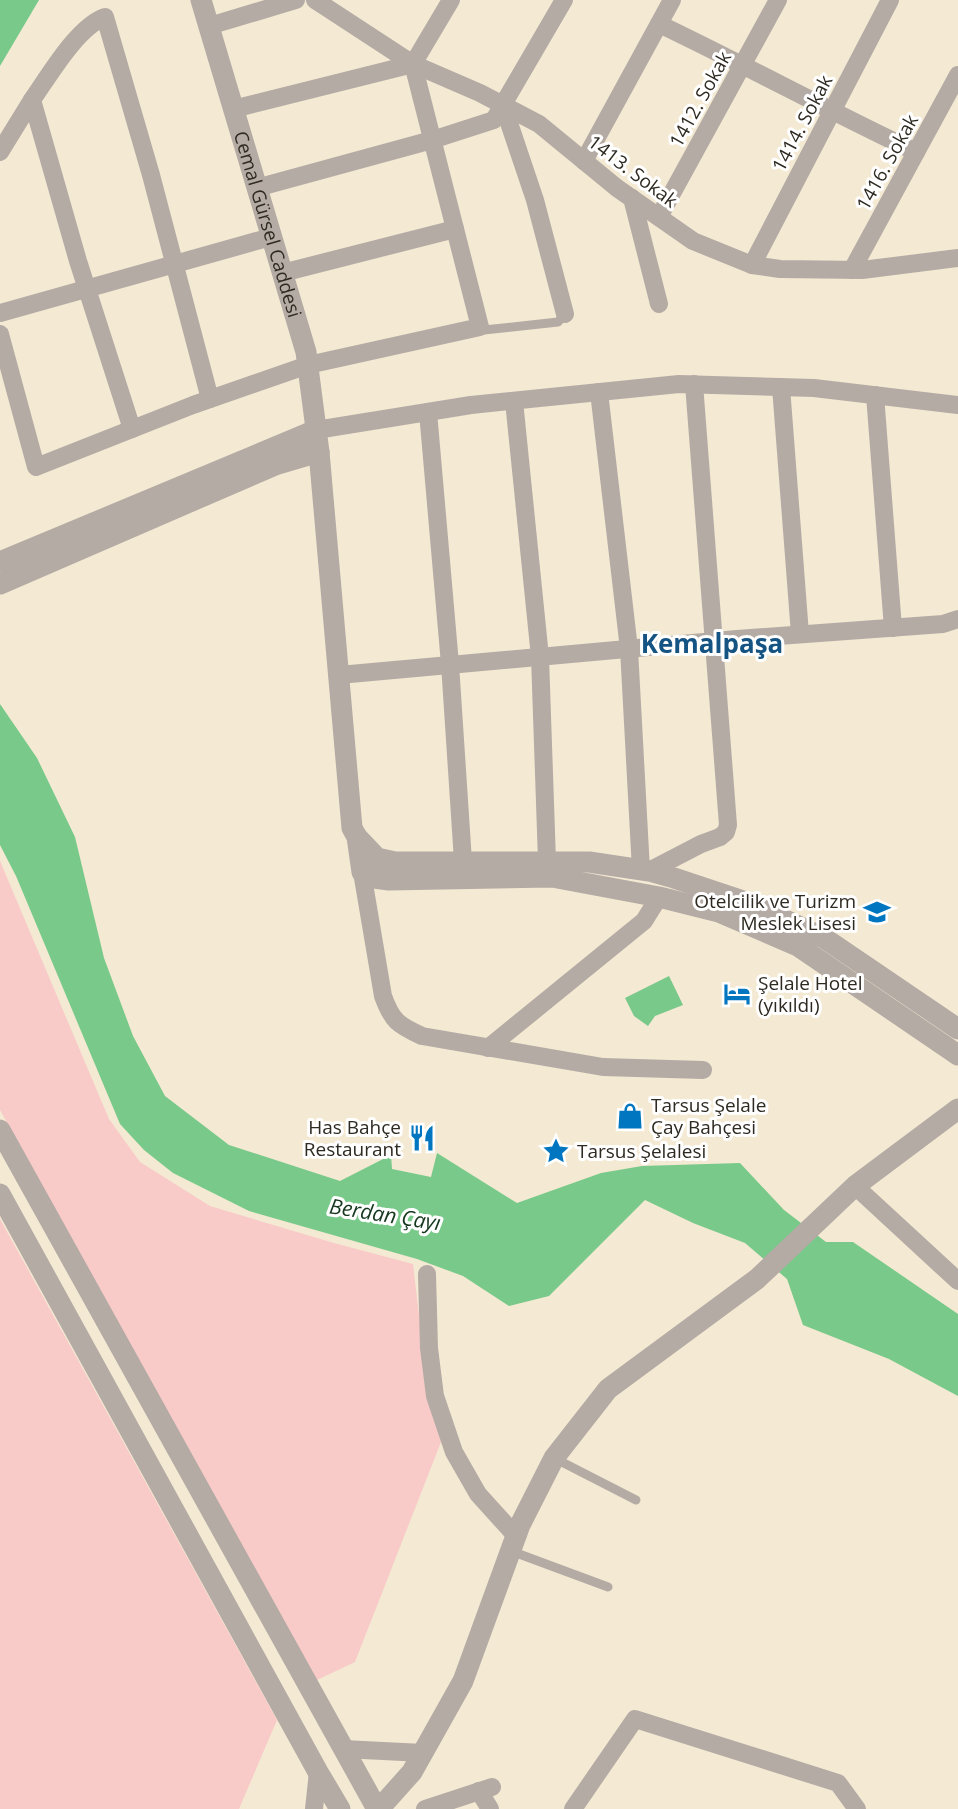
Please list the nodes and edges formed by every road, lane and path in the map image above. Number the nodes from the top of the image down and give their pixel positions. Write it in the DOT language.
graph roads {
  1 [pos="201,0"];
  2 [pos="296,0"];
  3 [pos="315,0"];
  4 [pos="451,0"];
  5 [pos="564,0"];
  6 [pos="672,0"];
  7 [pos="778,0"];
  8 [pos="890,0"];
  9 [pos="659,24"];
  10 [pos="209,26"];
  11 [pos="413,64"];
  12 [pos="743,64"];
  13 [pos="958,75"];
  14 [pos="32,100"];
  15 [pos="503,105"];
  16 [pos="233,109"];
  17 [pos="832,112"];
  18 [pos="432,140"];
  19 [pos="0,152"];
  20 [pos="916,152"];
  21 [pos="584,161"];
  22 [pos="256,188"];
  23 [pos="632,198"];
  24 [pos="659,217"];
  25 [pos="455,229"];
  26 [pos="271,237"];
  27 [pos="958,258"];
  28 [pos="174,264"];
  29 [pos="752,265"];
  30 [pos="852,270"];
  31 [pos="282,274"];
  32 [pos="87,288"];
  33 [pos="659,304"];
  34 [pos="0,313"];
  35 [pos="565,314"];
  36 [pos="480,327"];
  37 [pos="0,334"];
  38 [pos="308,365"];
  39 [pos="694,384"];
  40 [pos="781,387"];
  41 [pos="599,392"];
  42 [pos="875,395"];
  43 [pos="210,399"];
  44 [pos="514,401"];
  45 [pos="958,405"];
  46 [pos="428,412"];
  47 [pos="132,429"];
  48 [pos="316,430"];
  49 [pos="319,452"];
  50 [pos="0,562"];
  51 [pos="0,584"];
  52 [pos="958,619"];
  53 [pos="893,628"];
  54 [pos="800,634"];
  55 [pos="715,641"];
  56 [pos="629,649"];
  57 [pos="540,657"];
  58 [pos="450,664"];
  59 [pos="339,674"];
  60 [pos="357,837"];
  61 [pos="547,860"];
  62 [pos="463,861"];
  63 [pos="645,871"];
  64 [pos="362,872"];
  65 [pos="659,897"];
  66 [pos="958,1029"];
  67 [pos="488,1048"];
  68 [pos="958,1055"];
  69 [pos="704,1070"];
  70 [pos="958,1110"];
  71 [pos="0,1130"];
  72 [pos="855,1186"];
  73 [pos="0,1194"];
  74 [pos="427,1274"];
  75 [pos="958,1281"];
  76 [pos="554,1458"];
  77 [pos="636,1500"];
  78 [pos="514,1543"];
  79 [pos="608,1587"];
  80 [pos="343,1749"];
  81 [pos="423,1753"];
  82 [pos="318,1772"];
  83 [pos="314,1809"];
  84 [pos="340,1809"];
  85 [pos="378,1809"];
  86 [pos="426,1809"];
  87 [pos="490,1809"];
  88 [pos="573,1809"];
  89 [pos="857,1809"];
  1 -- 10 [label="street, Cemal Gürsel Caddesi"];
  2 -- 10 [label="street"];
  3 -- 11 [label="street, 1413. Sokak"];
  4 -- 11 [label="street"];
  5 -- 15 [label="street"];
  6 -- 9 [label="street"];
  7 -- 12 [label="street, 1412. Sokak"];
  8 -- 17 [label="street, 1414. Sokak"];
  9 -- 12 [label="street"];
  9 -- 21 [label="street"];
  10 -- 16 [label="street, Cemal Gürsel Caddesi"];
  11 -- 15 [label="street, 1413. Sokak"];
  11 -- 16 [label="street"];
  11 -- 18 [label="street"];
  12 -- 17 [label="street"];
  12 -- 24 [label="street, 1412. Sokak"];
  13 -- 20 [label="street, 1416. Sokak"];
  14 -- 19 [label="street"];
  14 -- 28 [label="street"];
  14 -- 32 [label="street"];
  15 -- 18 [label="street"];
  15 -- 21 [label="street, 1413. Sokak"];
  15 -- 35 [label="street"];
  16 -- 22 [label="street, Cemal Gürsel Caddesi"];
  17 -- 20 [label="street"];
  17 -- 29 [label="street, 1414. Sokak"];
  18 -- 22 [label="street"];
  18 -- 25 [label="street"];
  20 -- 30 [label="street, 1416. Sokak"];
  21 -- 23 [label="street, 1413. Sokak"];
  22 -- 26 [label="street, Cemal Gürsel Caddesi"];
  23 -- 24 [label="street, 1413. Sokak"];
  23 -- 33 [label="street"];
  24 -- 29 [label="street, 1413. Sokak"];
  25 -- 31 [label="street"];
  25 -- 36 [label="street"];
  26 -- 28 [label="street"];
  26 -- 31 [label="street, Cemal Gürsel Caddesi"];
  27 -- 30 [label="street, 1413. Sokak"];
  28 -- 32 [label="street"];
  28 -- 43 [label="street"];
  29 -- 30 [label="street, 1413. Sokak"];
  31 -- 38 [label="street, Cemal Gürsel Caddesi"];
  32 -- 34 [label="street"];
  32 -- 47 [label="street"];
  35 -- 36 [label="lane"];
  36 -- 38 [label="street"];
  37 -- 47 [label="street"];
  38 -- 43 [label="street"];
  38 -- 48 [label="street, Cemal Gürsel Caddesi"];
  39 -- 40 [label="street"];
  39 -- 41 [label="street"];
  39 -- 55 [label="street"];
  40 -- 42 [label="street"];
  40 -- 54 [label="street"];
  41 -- 44 [label="street"];
  41 -- 56 [label="street"];
  42 -- 45 [label="street"];
  42 -- 53 [label="street"];
  43 -- 47 [label="street"];
  44 -- 46 [label="street"];
  44 -- 57 [label="street"];
  46 -- 48 [label="street"];
  46 -- 58 [label="street"];
  48 -- 49 [label="street, Cemal Gürsel Caddesi"];
  48 -- 50 [label="street"];
  49 -- 51 [label="street"];
  49 -- 59 [label="street, Cemal Gürsel Caddesi"];
  52 -- 53 [label="street"];
  53 -- 54 [label="street"];
  54 -- 55 [label="street"];
  55 -- 56 [label="street"];
  55 -- 63 [label="street"];
  56 -- 57 [label="street"];
  56 -- 63 [label="street"];
  57 -- 58 [label="street"];
  57 -- 61 [label="street"];
  58 -- 59 [label="street"];
  58 -- 62 [label="street"];
  59 -- 60 [label="street, Cemal Gürsel Caddesi"];
  60 -- 62 [label="street"];
  60 -- 64 [label="street, Cemal Gürsel Caddesi"];
  61 -- 62 [label="street"];
  61 -- 63 [label="street"];
  63 -- 66 [label="street"];
  64 -- 65 [label="street"];
  64 -- 67 [label="street"];
  65 -- 67 [label="street"];
  65 -- 68 [label="street"];
  67 -- 69 [label="street"];
  70 -- 72 [label="street"];
  71 -- 80 [label="street"];
  72 -- 75 [label="street"];
  72 -- 76 [label="street"];
  73 -- 82 [label="street"];
  74 -- 78 [label="street"];
  76 -- 77 [label="lane"];
  76 -- 78 [label="street"];
  78 -- 79 [label="lane"];
  78 -- 81 [label="street"];
  80 -- 81 [label="street"];
  80 -- 85 [label="street"];
  81 -- 85 [label="street"];
  82 -- 83 [label="street"];
  82 -- 84 [label="street"];
  86 -- 87 [label="street"];
  88 -- 89 [label="street"];
}
